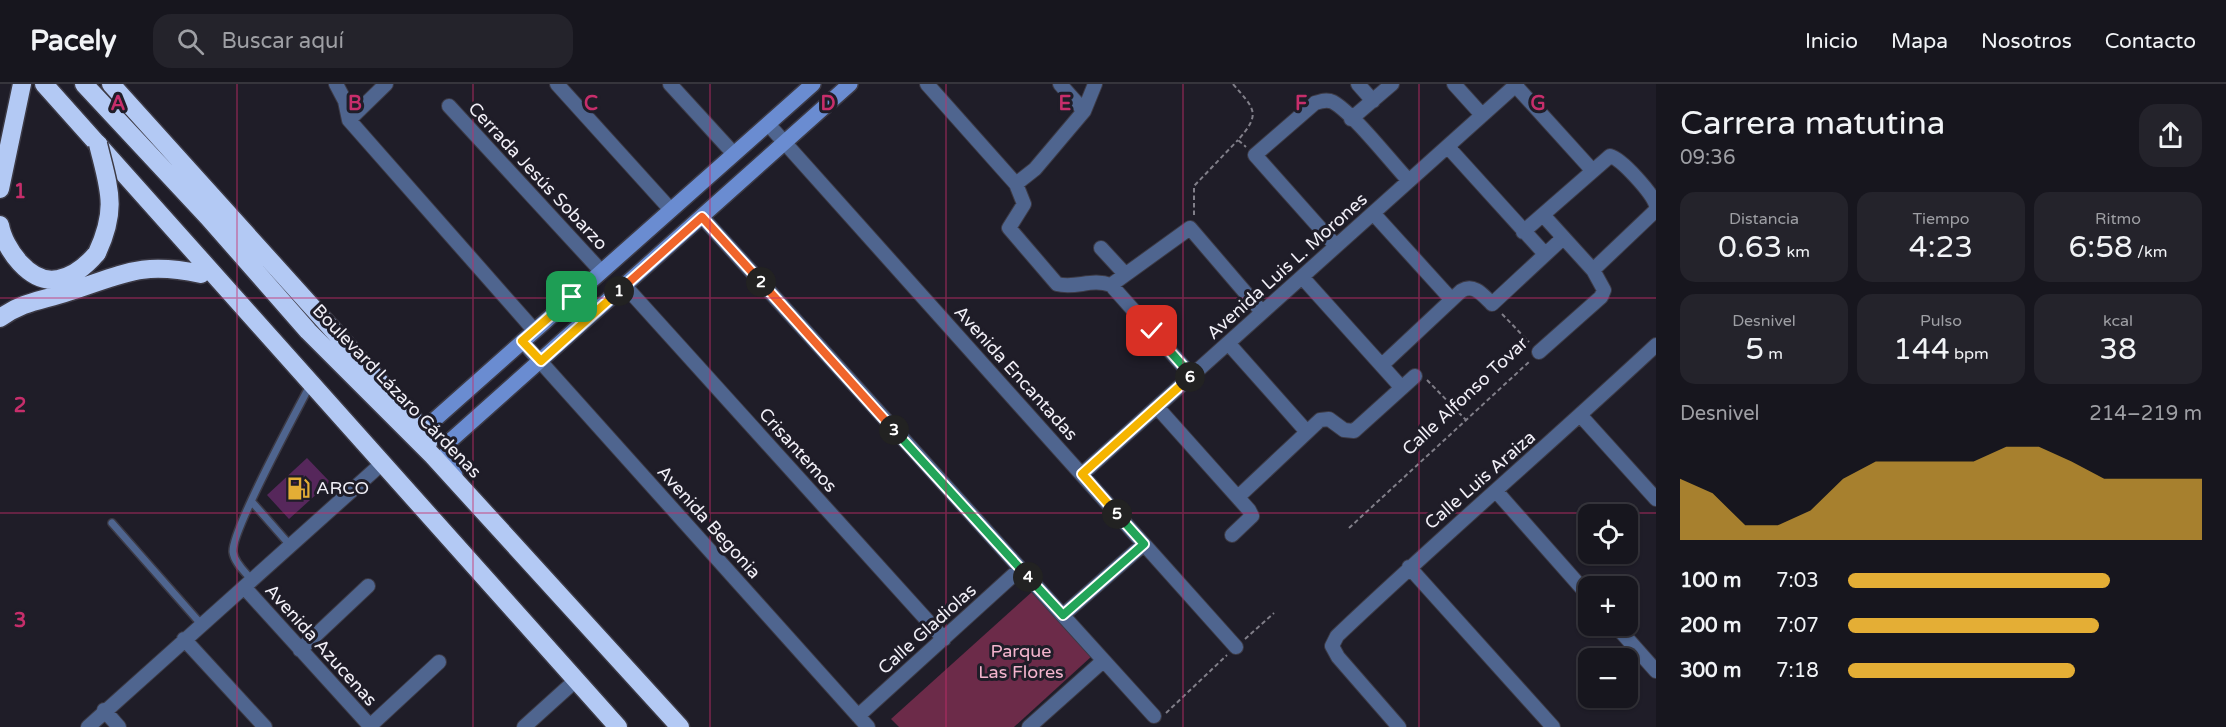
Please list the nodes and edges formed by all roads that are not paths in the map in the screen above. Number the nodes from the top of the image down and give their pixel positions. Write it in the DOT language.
graph roads {
  1 [pos="22,84"];
  2 [pos="32,84"];
  3 [pos="44,84"];
  4 [pos="84,84"];
  5 [pos="111,84"];
  6 [pos="336,84"];
  7 [pos="386,84"];
  8 [pos="557,84"];
  9 [pos="670,84"];
  10 [pos="850,84"];
  11 [pos="927,84"];
  12 [pos="1060,84"];
  13 [pos="1095,84"];
  14 [pos="1358,84"];
  15 [pos="1392,84"];
  16 [pos="1454,84"];
  17 [pos="1516,85"];
  18 [pos="804,87"];
  19 [pos="1372,101"];
  20 [pos="449,106"];
  21 [pos="1084,111"];
  22 [pos="1482,115"];
  23 [pos="1352,119"];
  24 [pos="349,120"];
  25 [pos="768,124"];
  26 [pos="785,143"];
  27 [pos="98,144"];
  28 [pos="1448,147"];
  29 [pos="734,154"];
  30 [pos="1592,170"];
  31 [pos="1408,181"];
  32 [pos="1016,184"];
  33 [pos="0,189"];
  34 [pos="1656,205"];
  35 [pos="671,210"];
  36 [pos="1656,210"];
  37 [pos="1373,213"];
  38 [pos="1542,215"];
  39 [pos="702,217"];
  40 [pos="0,225"];
  41 [pos="1524,232"];
  42 [pos="1563,238"];
  43 [pos="1336,246"];
  44 [pos="1101,248"];
  45 [pos="1545,254"];
  46 [pos="1593,270"];
  47 [pos="601,271"];
  48 [pos="201,274"];
  49 [pos="1125,274"];
  50 [pos="1302,277"];
  51 [pos="1111,285"];
  52 [pos="625,286"];
  53 [pos="1451,299"];
  54 [pos="1262,312"];
  55 [pos="0,318"];
  56 [pos="534,330"];
  57 [pos="522,341"];
  58 [pos="1228,343"];
  59 [pos="1656,345"];
  60 [pos="1539,352"];
  61 [pos="541,361"];
  62 [pos="1382,365"];
  63 [pos="1192,376"];
  64 [pos="1414,376"];
  65 [pos="1401,387"];
  66 [pos="307,391"];
  67 [pos="1157,407"];
  68 [pos="1581,416"];
  69 [pos="423,430"];
  70 [pos="1307,432"];
  71 [pos="433,456"];
  72 [pos="378,467"];
  73 [pos="1082,474"];
  74 [pos="459,485"];
  75 [pos="1496,491"];
  76 [pos="411,494"];
  77 [pos="1238,497"];
  78 [pos="1656,499"];
  79 [pos="252,502"];
  80 [pos="112,523"];
  81 [pos="1232,535"];
  82 [pos="290,544"];
  83 [pos="1144,544"];
  84 [pos="1409,567"];
  85 [pos="1020,569"];
  86 [pos="248,583"];
  87 [pos="1578,584"];
  88 [pos="368,586"];
  89 [pos="1063,615"];
  90 [pos="201,624"];
  91 [pos="1625,636"];
  92 [pos="184,639"];
  93 [pos="944,639"];
  94 [pos="1236,647"];
  95 [pos="300,650"];
  96 [pos="1103,661"];
  97 [pos="439,662"];
  98 [pos="1656,671"];
  99 [pos="576,680"];
  100 [pos="104,710"];
  101 [pos="858,716"];
  102 [pos="1154,716"];
  103 [pos="371,726"];
  104 [pos="88,727"];
  105 [pos="119,727"];
  106 [pos="265,727"];
  107 [pos="524,727"];
  108 [pos="618,727"];
  109 [pos="680,727"];
  110 [pos="868,727"];
  111 [pos="1029,727"];
  112 [pos="1399,727"];
  113 [pos="1553,727"];
  1 -- 33 [label="highway"];
  2 -- 48 [label="highway"];
  3 -- 27 [label="highway"];
  4 -- 71 [label="highway, Boulevard Lázaro Cárdenas"];
  5 -- 69 [label="highway"];
  6 -- 24 [label="street"];
  7 -- 24 [label="street"];
  8 -- 35 [label="street"];
  9 -- 29 [label="street"];
  10 -- 26 [label="main road"];
  11 -- 32 [label="street"];
  12 -- 21 [label="street"];
  13 -- 21 [label="street"];
  14 -- 19 [label="street"];
  15 -- 19 [label="street"];
  16 -- 22 [label="street"];
  17 -- 22 [label="street, Avenida Luis L. Morones"];
  17 -- 30 [label="street"];
  18 -- 25 [label="main road"];
  19 -- 23 [label="street"];
  20 -- 47 [label="street, Cerrada Jesús Sobarzo"];
  21 -- 32 [label="street"];
  22 -- 28 [label="street, Avenida Luis L. Morones"];
  23 -- 31 [label="street"];
  23 -- 43 [label="street"];
  24 -- 56 [label="street"];
  25 -- 26 [label="street, Avenida Encantadas"];
  25 -- 29 [label="main road"];
  26 -- 39 [label="main road"];
  26 -- 73 [label="street, Avenida Encantadas"];
  27 -- 40 [label="highway, bridge"];
  27 -- 76 [label="highway"];
  28 -- 31 [label="street, Avenida Luis L. Morones"];
  28 -- 41 [label="street"];
  29 -- 35 [label="main road"];
  30 -- 34 [label="street"];
  30 -- 38 [label="street"];
  31 -- 37 [label="street, Avenida Luis L. Morones"];
  32 -- 51 [label="street"];
  35 -- 47 [label="main road"];
  36 -- 46 [label="street"];
  37 -- 43 [label="street, Avenida Luis L. Morones"];
  37 -- 53 [label="street"];
  38 -- 41 [label="street"];
  38 -- 42 [label="street"];
  39 -- 52 [label="main road"];
  39 -- 85 [label="street"];
  41 -- 45 [label="street"];
  42 -- 45 [label="street"];
  42 -- 46 [label="street"];
  43 -- 50 [label="street, Avenida Luis L. Morones"];
  44 -- 49 [label="street"];
  45 -- 53 [label="street"];
  46 -- 60 [label="street, Calle Alfonso Tovar"];
  47 -- 56 [label="main road"];
  48 -- 55 [label="highway"];
  48 -- 66 [label="highway"];
  49 -- 51 [label="street"];
  49 -- 54 [label="street"];
  50 -- 54 [label="street, Avenida Luis L. Morones"];
  50 -- 62 [label="street"];
  51 -- 63 [label="street"];
  52 -- 61 [label="main road"];
  52 -- 93 [label="street, Crisantemos"];
  53 -- 62 [label="street"];
  54 -- 58 [label="street, Avenida Luis L. Morones"];
  56 -- 57 [label="main road"];
  57 -- 61 [label="street, Avenida Begonia"];
  57 -- 69 [label="main road"];
  58 -- 63 [label="street, Avenida Luis L. Morones"];
  58 -- 70 [label="street"];
  59 -- 68 [label="street, Calle Luis Araiza"];
  61 -- 74 [label="main road"];
  61 -- 101 [label="street, Avenida Begonia"];
  62 -- 65 [label="street"];
  63 -- 67 [label="street, Avenida Luis L. Morones"];
  64 -- 65 [label="street"];
  65 -- 70 [label="street"];
  66 -- 72 [label="highway"];
  66 -- 79 [label="lane"];
  67 -- 73 [label="street, Avenida Luis L. Morones"];
  67 -- 77 [label="street"];
  68 -- 75 [label="street, Calle Luis Araiza"];
  68 -- 78 [label="street"];
  69 -- 71 [label="highway"];
  70 -- 77 [label="street"];
  71 -- 74 [label="highway, Boulevard Lázaro Cárdenas"];
  72 -- 76 [label="highway"];
  72 -- 82 [label="street"];
  73 -- 83 [label="street, Avenida Encantadas"];
  74 -- 109 [label="highway, Boulevard Lázaro Cárdenas"];
  75 -- 84 [label="street, Calle Luis Araiza"];
  75 -- 87 [label="street"];
  76 -- 99 [label="highway"];
  77 -- 81 [label="street"];
  79 -- 82 [label="lane"];
  79 -- 86 [label="lane"];
  80 -- 90 [label="lane"];
  82 -- 86 [label="street"];
  83 -- 89 [label="street"];
  83 -- 94 [label="street, Avenida Encantadas"];
  84 -- 112 [label="street, Calle Luis Araiza"];
  84 -- 113 [label="street"];
  85 -- 89 [label="street"];
  85 -- 93 [label="street, Calle Gladiolas"];
  86 -- 90 [label="street"];
  86 -- 95 [label="street, Avenida Azucenas"];
  88 -- 95 [label="street"];
  89 -- 96 [label="street"];
  90 -- 92 [label="street"];
  91 -- 98 [label="street"];
  92 -- 100 [label="street"];
  92 -- 106 [label="street"];
  93 -- 101 [label="street, Calle Gladiolas"];
  95 -- 103 [label="street, Avenida Azucenas"];
  96 -- 102 [label="street"];
  96 -- 111 [label="street"];
  97 -- 103 [label="street"];
  99 -- 107 [label="street"];
  99 -- 108 [label="highway"];
  100 -- 104 [label="street"];
  100 -- 105 [label="street"];
  101 -- 110 [label="street, Avenida Begonia"];
}
